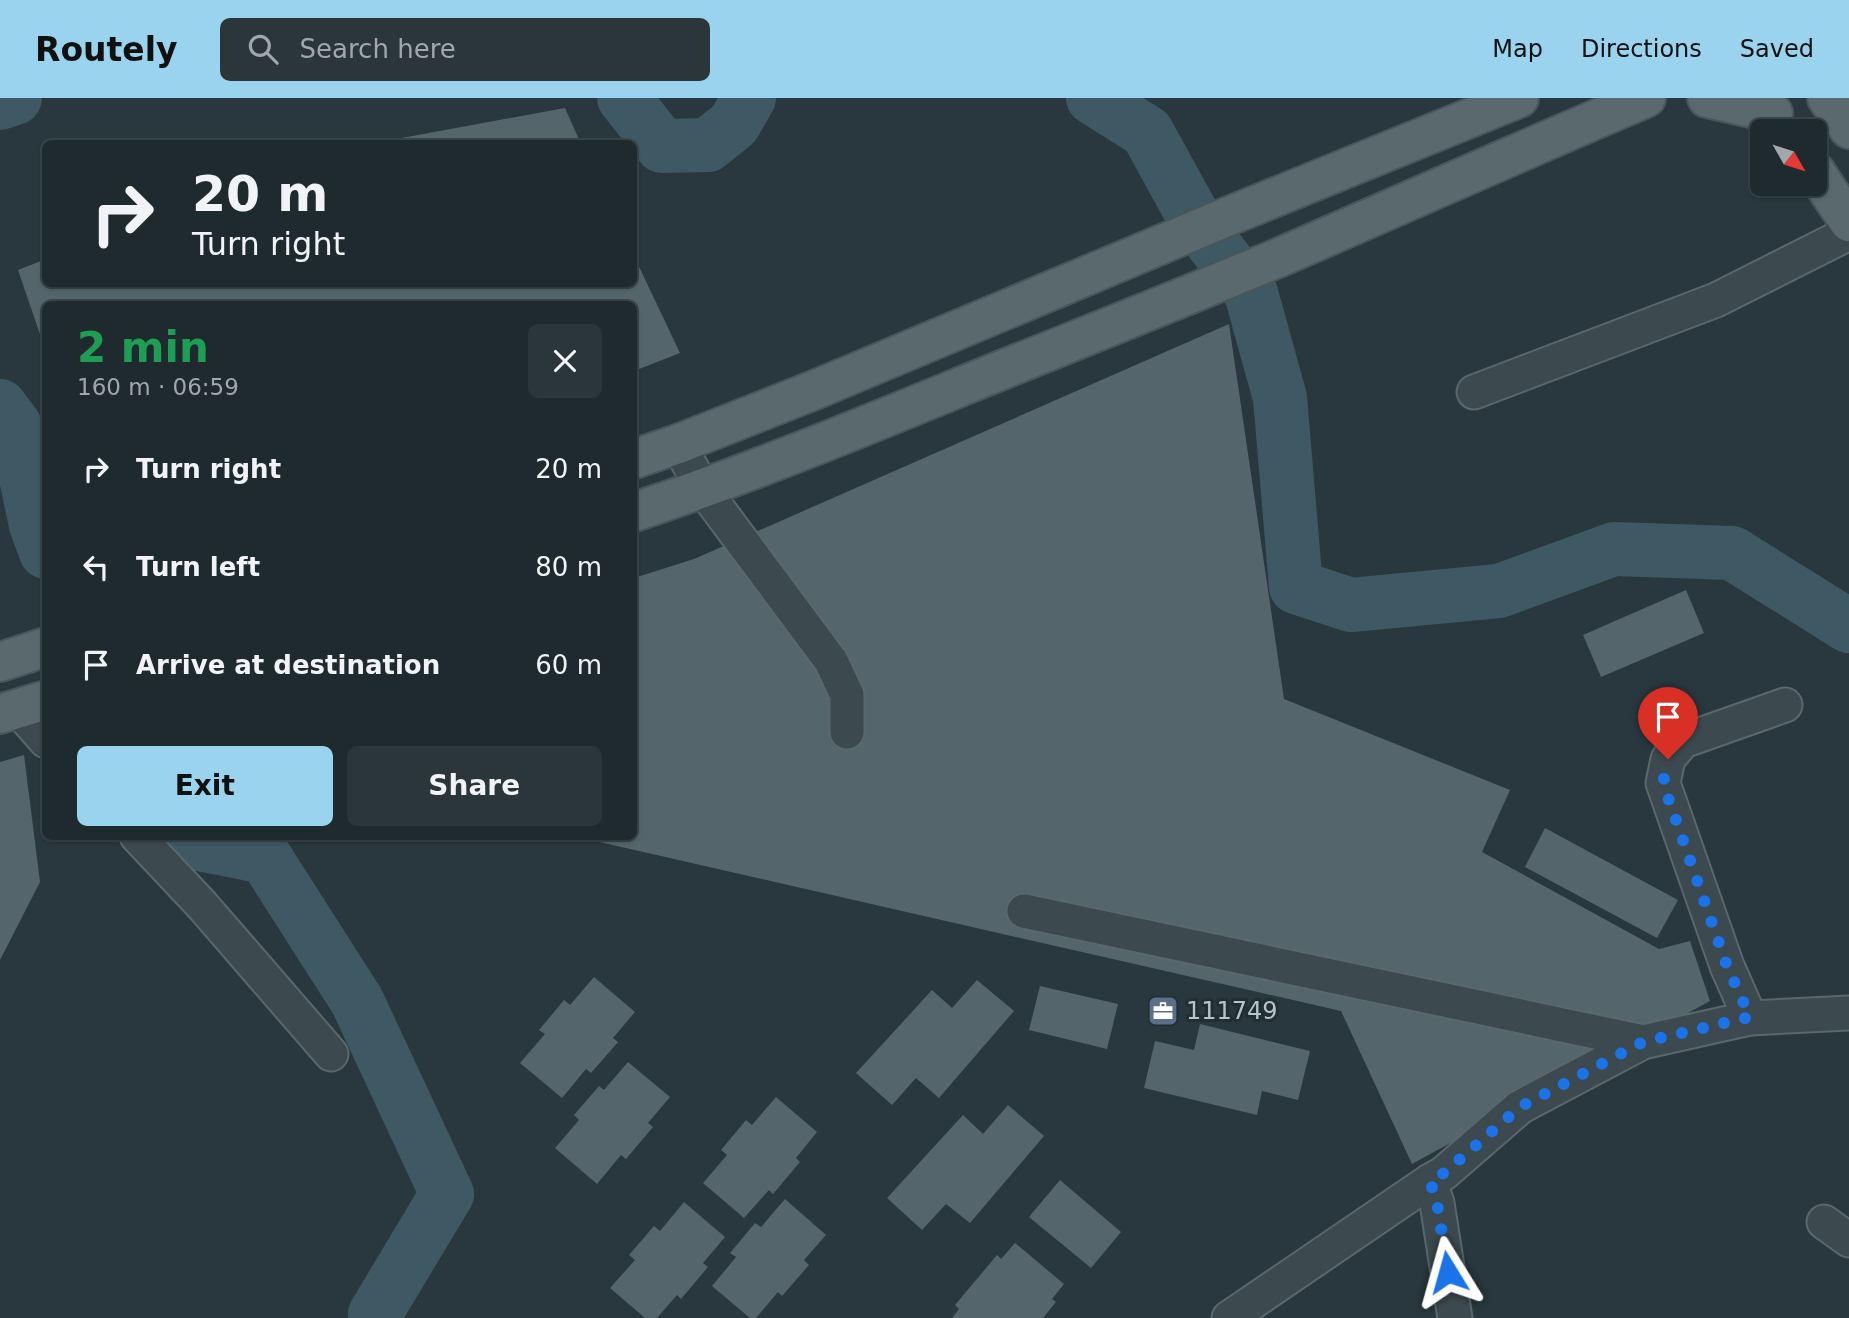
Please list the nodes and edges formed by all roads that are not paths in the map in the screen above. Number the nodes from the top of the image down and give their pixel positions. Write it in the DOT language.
graph roads {
  1 [pos="1519,98"];
  2 [pos="1646,98"];
  3 [pos="1707,98"];
  4 [pos="1827,98"];
  5 [pos="1775,114"];
  6 [pos="1849,129"];
  7 [pos="1827,189"];
  8 [pos="1849,222"];
  9 [pos="1849,233"];
  10 [pos="1474,392"];
  11 [pos="678,444"];
  12 [pos="637,458"];
  13 [pos="703,489"];
  14 [pos="637,511"];
  15 [pos="42,648"];
  16 [pos="0,662"];
  17 [pos="1785,705"];
  18 [pos="21,707"];
  19 [pos="847,732"];
  20 [pos="42,736"];
  21 [pos="141,840"];
  22 [pos="1024,911"];
  23 [pos="1849,1013"];
  24 [pos="1750,1017"];
  25 [pos="1643,1042"];
  26 [pos="331,1054"];
  27 [pos="1430,1181"];
  28 [pos="1229,1318"];
  29 [pos="1455,1318"];
  1 -- 11 [label="main road"];
  2 -- 13 [label="main road"];
  3 -- 5 [label="main road"];
  4 -- 6 [label="main road"];
  7 -- 8 [label="main road"];
  9 -- 10 [label="street"];
  11 -- 12 [label="main road"];
  11 -- 13 [label="street"];
  13 -- 14 [label="main road"];
  13 -- 19 [label="street"];
  15 -- 16 [label="main road"];
  17 -- 24 [label="street"];
  18 -- 20 [label="street"];
  21 -- 26 [label="street"];
  22 -- 25 [label="street"];
  23 -- 24 [label="street"];
  24 -- 25 [label="street"];
  25 -- 27 [label="street"];
  27 -- 28 [label="street"];
  27 -- 29 [label="street"];
}
